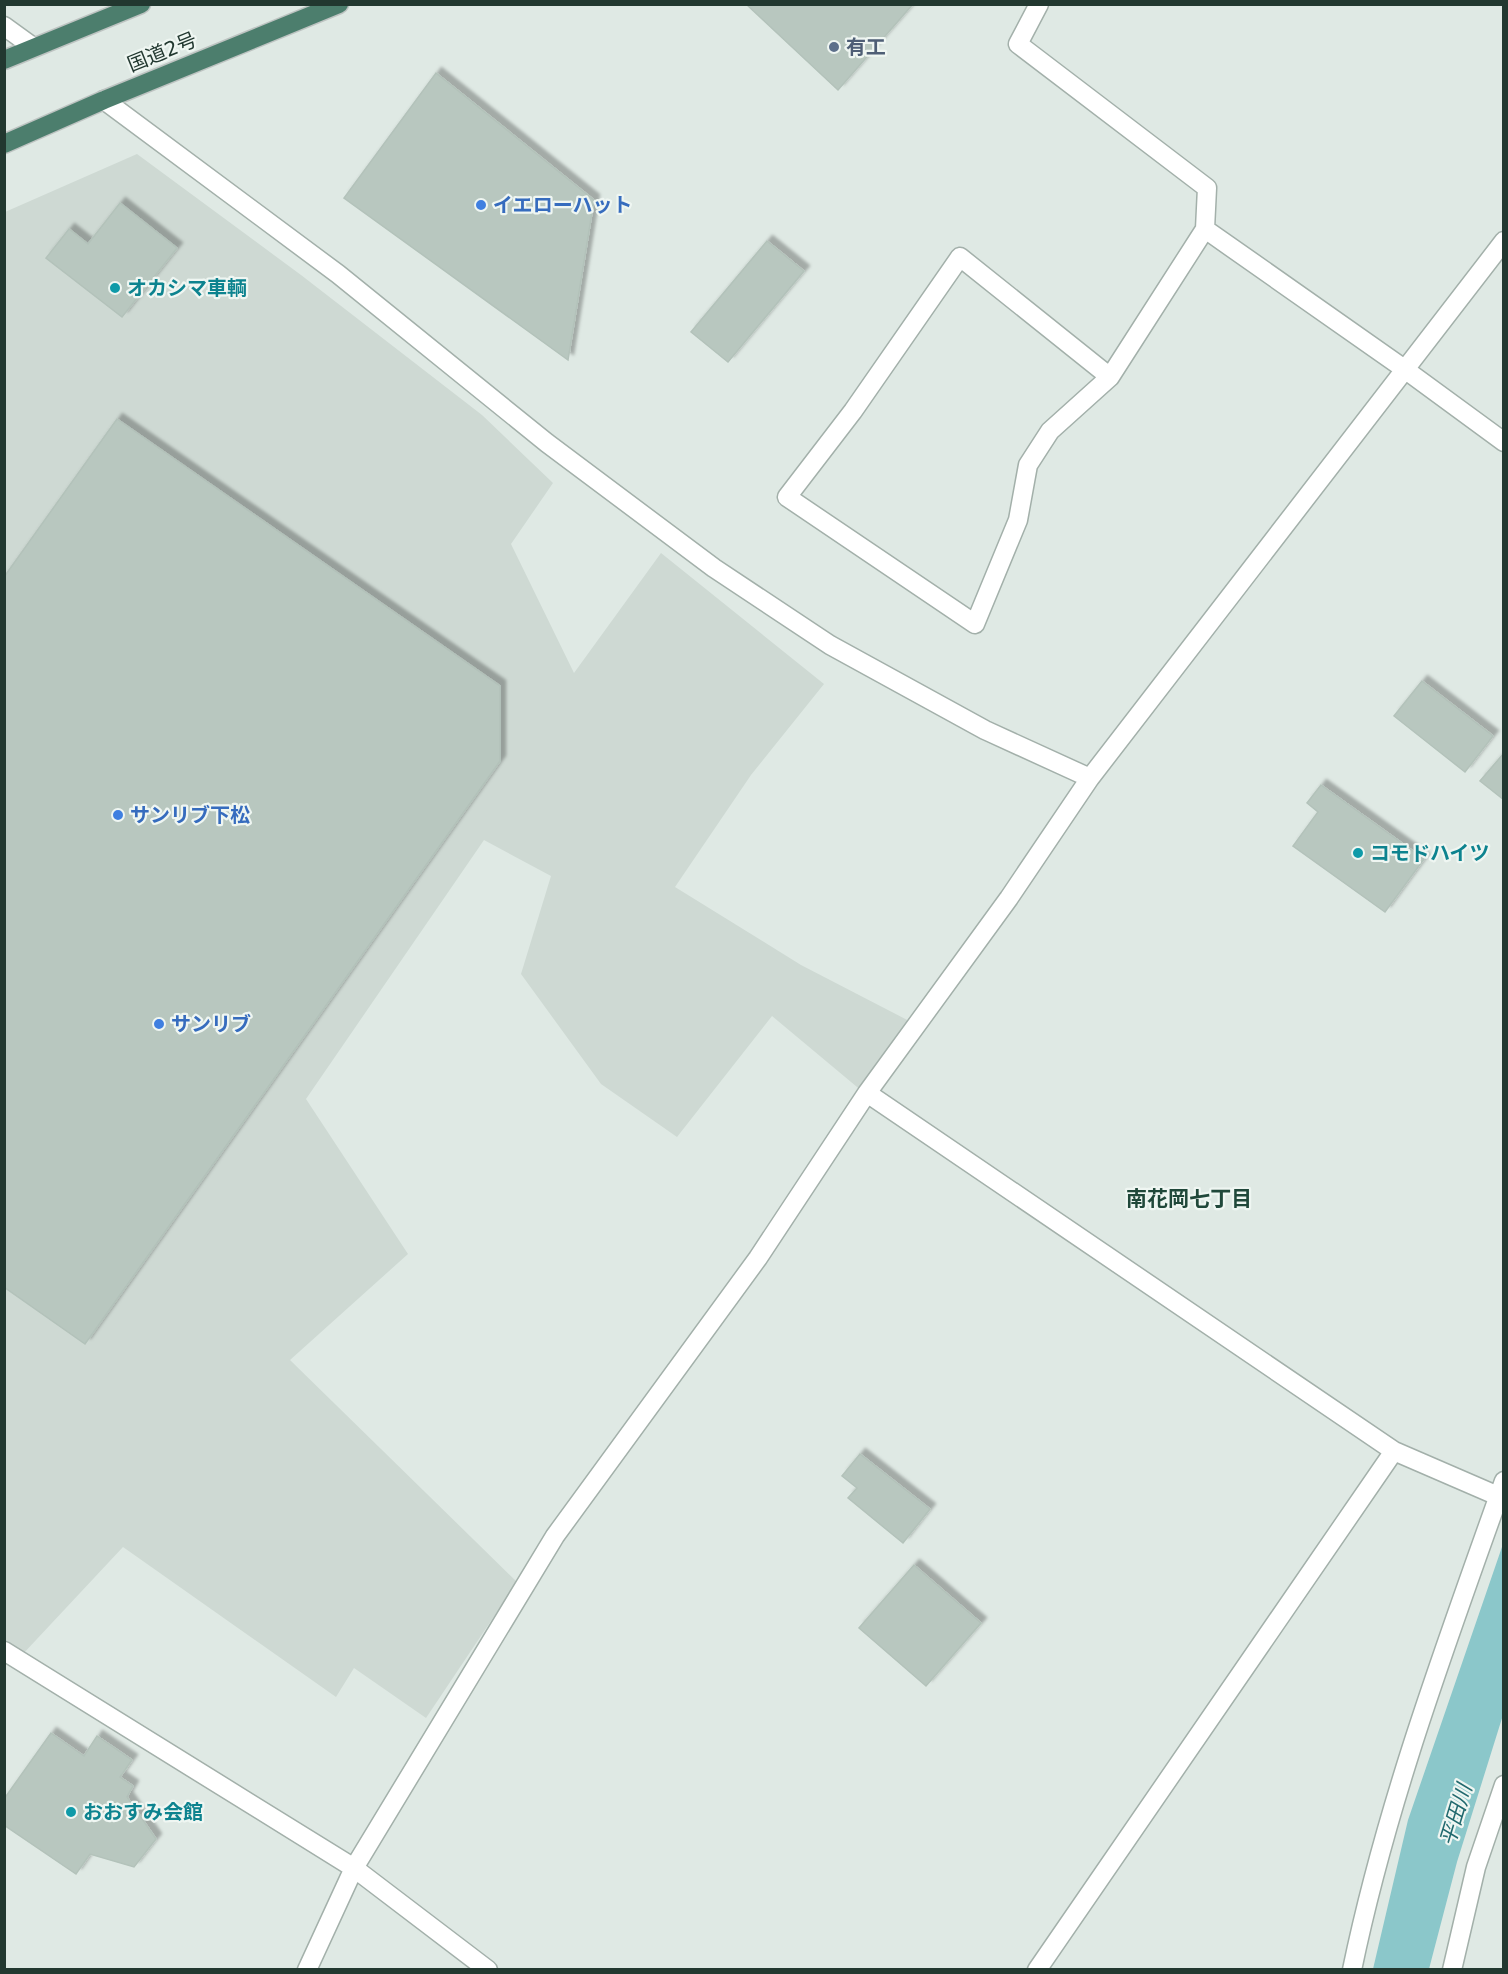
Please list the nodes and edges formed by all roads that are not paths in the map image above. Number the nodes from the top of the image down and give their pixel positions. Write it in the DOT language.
graph roads {
  1 [pos="141,4"];
  2 [pos="339,4"];
  3 [pos="1039,4"];
  4 [pos="4,26"];
  5 [pos="33,47"];
  6 [pos="4,60"];
  7 [pos="104,100"];
  8 [pos="4,144"];
  9 [pos="1205,229"];
  10 [pos="1503,241"];
  11 [pos="1403,368"];
  12 [pos="1110,377"];
  13 [pos="1503,442"];
  14 [pos="1090,778"];
  15 [pos="867,1093"];
  16 [pos="1394,1451"];
  17 [pos="1501,1488"];
  18 [pos="4,1651"];
  19 [pos="1503,1785"];
  20 [pos="354,1868"];
  21 [pos="307,1970"];
  22 [pos="488,1970"];
  23 [pos="1037,1970"];
  24 [pos="1352,1970"];
  25 [pos="1452,1970"];
  1 -- 5 [label="highway"];
  2 -- 7 [label="highway, 国道2号"];
  3 -- 9 [label="street"];
  4 -- 5 [label="street"];
  5 -- 6 [label="highway"];
  7 -- 8 [label="highway, 国道2号"];
  7 -- 14 [label="street"];
  9 -- 11 [label="street"];
  9 -- 12 [label="street"];
  10 -- 11 [label="street"];
  11 -- 13 [label="street"];
  11 -- 14 [label="street"];
  12 -- 12 [label="street"];
  14 -- 15 [label="street"];
  15 -- 16 [label="street"];
  15 -- 20 [label="street"];
  16 -- 17 [label="street"];
  16 -- 23 [label="street"];
  17 -- 24 [label="street"];
  18 -- 20 [label="street"];
  19 -- 25 [label="street"];
  20 -- 21 [label="street"];
  20 -- 22 [label="street"];
}
